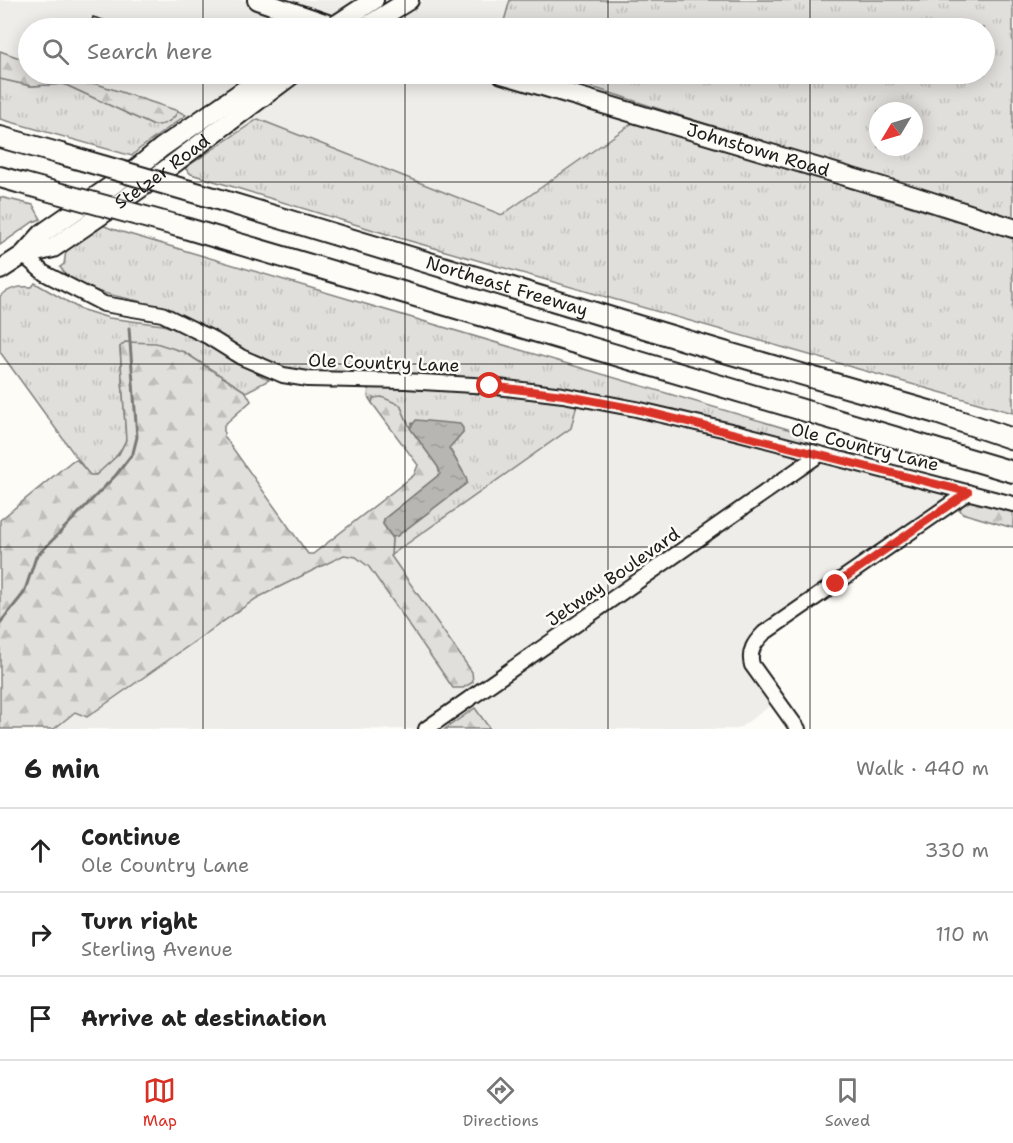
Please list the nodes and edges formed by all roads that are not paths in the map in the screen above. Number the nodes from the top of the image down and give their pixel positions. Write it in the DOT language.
graph roads {
  1 [pos="257,0"];
  2 [pos="374,0"];
  3 [pos="409,0"];
  4 [pos="307,18"];
  5 [pos="349,18"];
  6 [pos="380,18"];
  7 [pos="253,84"];
  8 [pos="280,84"];
  9 [pos="535,84"];
  10 [pos="0,137"];
  11 [pos="0,177"];
  12 [pos="1013,228"];
  13 [pos="23,255"];
  14 [pos="0,270"];
  15 [pos="936,413"];
  16 [pos="1013,433"];
  17 [pos="1013,439"];
  18 [pos="820,454"];
  19 [pos="1013,472"];
  20 [pos="968,492"];
  21 [pos="1013,504"];
  22 [pos="426,729"];
  23 [pos="798,729"];
  1 -- 4 [label="main road"];
  2 -- 5 [label="main road"];
  3 -- 6 [label="main road"];
  7 -- 13 [label="main road, Stelzer Road"];
  8 -- 13 [label="main road, Stelzer Road"];
  9 -- 12 [label="main road, Johnstown Road"];
  10 -- 15 [label="highway, Northeast Freeway, bridge"];
  11 -- 19 [label="highway, Northeast Freeway, bridge"];
  13 -- 14 [label="main road, Stelzer Road"];
  13 -- 18 [label="street, Ole Country Lane"];
  15 -- 16 [label="highway"];
  15 -- 17 [label="highway, Northeast Freeway"];
  18 -- 20 [label="street, Ole Country Lane"];
  18 -- 22 [label="street, Jetway Boulevard"];
  20 -- 21 [label="street, Ole Country Lane"];
  20 -- 23 [label="street"];
}
